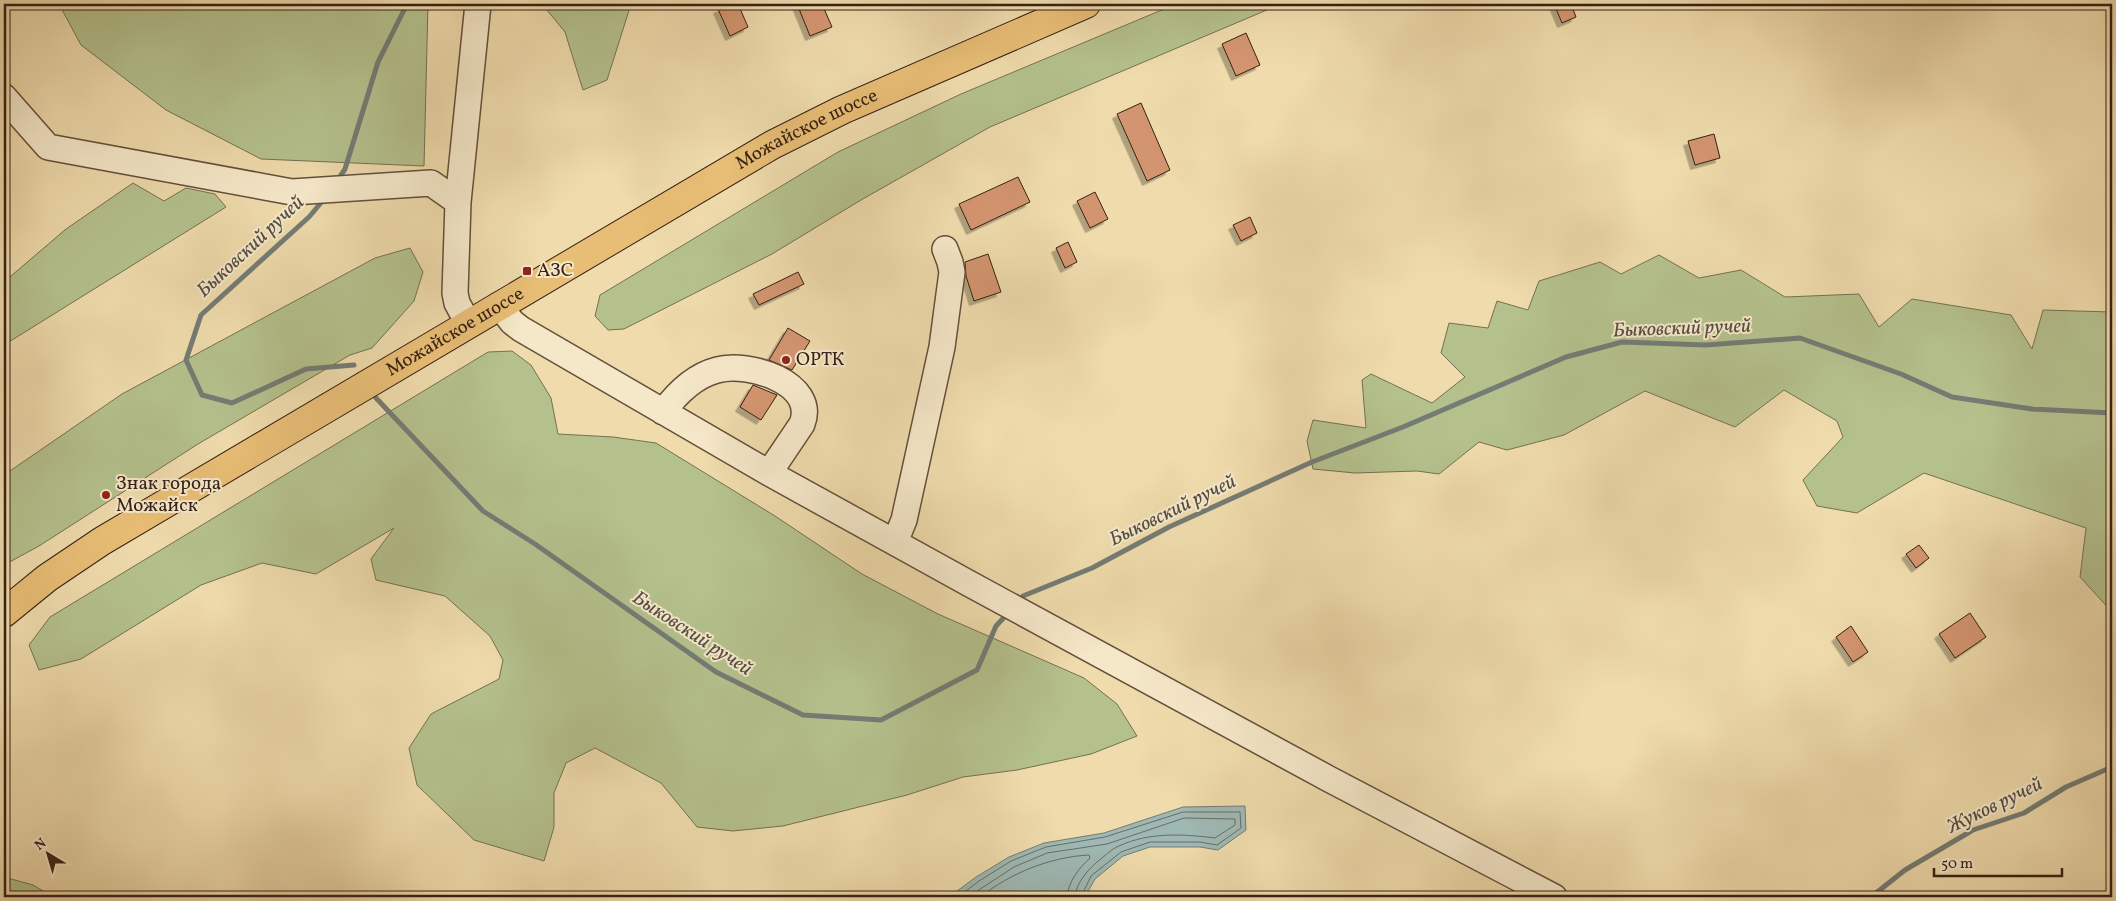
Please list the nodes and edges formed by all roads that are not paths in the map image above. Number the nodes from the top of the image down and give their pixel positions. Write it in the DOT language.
graph roads {
  1 [pos="478,4"];
  2 [pos="1086,4"];
  3 [pos="4,97"];
  4 [pos="458,202"];
  5 [pos="945,249"];
  6 [pos="499,305"];
  7 [pos="468,324"];
  8 [pos="663,412"];
  9 [pos="769,473"];
  10 [pos="894,542"];
  11 [pos="4,613"];
  12 [pos="1554,897"];
  1 -- 4 [label="street"];
  2 -- 6 [label="main road, Можайское шоссе"];
  3 -- 4 [label="street"];
  4 -- 7 [label="street"];
  5 -- 10 [label="street"];
  6 -- 7 [label="main road, Можайское шоссе"];
  6 -- 8 [label="street"];
  7 -- 11 [label="main road, Можайское шоссе"];
  8 -- 9 [label="street"];
  8 -- 9 [label="street"];
  9 -- 10 [label="street"];
  10 -- 12 [label="street"];
}
